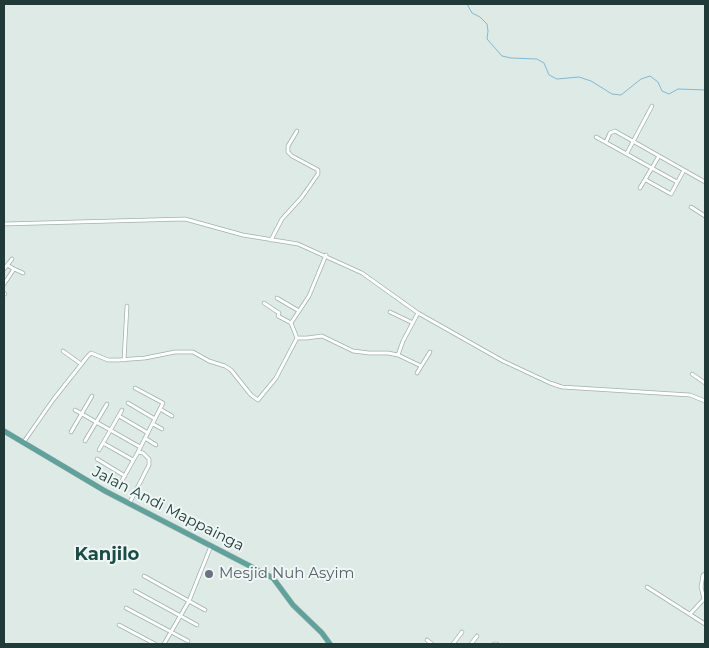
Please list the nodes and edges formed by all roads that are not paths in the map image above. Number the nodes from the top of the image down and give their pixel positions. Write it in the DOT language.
graph roads {
  1 [pos="652,106"];
  2 [pos="297,131"];
  3 [pos="596,137"];
  4 [pos="633,141"];
  5 [pos="606,142"];
  6 [pos="627,153"];
  7 [pos="659,156"];
  8 [pos="653,168"];
  9 [pos="684,170"];
  10 [pos="646,180"];
  11 [pos="677,182"];
  12 [pos="705,182"];
  13 [pos="640,188"];
  14 [pos="691,207"];
  15 [pos="705,216"];
  16 [pos="4,224"];
  17 [pos="271,240"];
  18 [pos="326,255"];
  19 [pos="12,258"];
  20 [pos="7,265"];
  21 [pos="4,269"];
  22 [pos="14,269"];
  23 [pos="23,274"];
  24 [pos="4,284"];
  25 [pos="277,298"];
  26 [pos="264,303"];
  27 [pos="127,306"];
  28 [pos="299,311"];
  29 [pos="390,312"];
  30 [pos="418,313"];
  31 [pos="291,323"];
  32 [pos="413,323"];
  33 [pos="297,338"];
  34 [pos="64,350"];
  35 [pos="430,352"];
  36 [pos="398,355"];
  37 [pos="124,360"];
  38 [pos="81,364"];
  39 [pos="422,366"];
  40 [pos="417,373"];
  41 [pos="692,374"];
  42 [pos="705,383"];
  43 [pos="135,388"];
  44 [pos="92,396"];
  45 [pos="705,401"];
  46 [pos="128,403"];
  47 [pos="107,404"];
  48 [pos="160,409"];
  49 [pos="75,410"];
  50 [pos="122,410"];
  51 [pos="82,414"];
  52 [pos="119,416"];
  53 [pos="172,416"];
  54 [pos="155,419"];
  55 [pos="96,422"];
  56 [pos="153,424"];
  57 [pos="162,429"];
  58 [pos="111,430"];
  59 [pos="4,431"];
  60 [pos="71,432"];
  61 [pos="148,433"];
  62 [pos="145,438"];
  63 [pos="85,441"];
  64 [pos="23,443"];
  65 [pos="103,443"];
  66 [pos="156,445"];
  67 [pos="140,447"];
  68 [pos="99,450"];
  69 [pos="138,452"];
  70 [pos="97,460"];
  71 [pos="133,460"];
  72 [pos="124,476"];
  73 [pos="120,484"];
  74 [pos="129,504"];
  75 [pos="212,545"];
  76 [pos="705,574"];
  77 [pos="144,576"];
  78 [pos="647,586"];
  79 [pos="135,591"];
  80 [pos="189,601"];
  81 [pos="126,608"];
  82 [pos="205,610"];
  83 [pos="690,614"];
  84 [pos="180,616"];
  85 [pos="705,617"];
  86 [pos="704,623"];
  87 [pos="119,624"];
  88 [pos="197,625"];
  89 [pos="171,632"];
  90 [pos="462,632"];
  91 [pos="477,636"];
  92 [pos="427,640"];
  93 [pos="188,641"];
  94 [pos="155,644"];
  95 [pos="164,644"];
  96 [pos="330,644"];
  97 [pos="432,644"];
  98 [pos="453,644"];
  99 [pos="471,644"];
  1 -- 4 [label="street"];
  2 -- 17 [label="street"];
  3 -- 5 [label="street"];
  4 -- 5 [label="street"];
  4 -- 6 [label="street"];
  4 -- 7 [label="street"];
  5 -- 6 [label="street"];
  6 -- 8 [label="street"];
  7 -- 8 [label="street"];
  7 -- 9 [label="street"];
  8 -- 10 [label="street"];
  8 -- 11 [label="street"];
  9 -- 11 [label="street"];
  9 -- 12 [label="street"];
  10 -- 11 [label="street"];
  10 -- 13 [label="street"];
  14 -- 15 [label="street"];
  16 -- 17 [label="street"];
  17 -- 18 [label="street"];
  18 -- 28 [label="street"];
  18 -- 30 [label="street"];
  19 -- 20 [label="street"];
  20 -- 21 [label="street"];
  20 -- 22 [label="street"];
  22 -- 23 [label="street"];
  22 -- 24 [label="street"];
  25 -- 28 [label="street"];
  26 -- 31 [label="street"];
  27 -- 37 [label="street"];
  28 -- 31 [label="street"];
  29 -- 32 [label="street"];
  30 -- 32 [label="street"];
  30 -- 45 [label="street"];
  31 -- 33 [label="street"];
  32 -- 36 [label="street"];
  33 -- 36 [label="street"];
  33 -- 37 [label="street"];
  34 -- 38 [label="street"];
  35 -- 39 [label="street"];
  36 -- 39 [label="street"];
  37 -- 38 [label="street"];
  38 -- 64 [label="street"];
  39 -- 40 [label="street"];
  41 -- 42 [label="street"];
  43 -- 48 [label="street"];
  44 -- 51 [label="street"];
  46 -- 54 [label="street"];
  47 -- 55 [label="street"];
  48 -- 53 [label="street"];
  48 -- 54 [label="street"];
  49 -- 51 [label="street"];
  50 -- 52 [label="street"];
  51 -- 55 [label="street"];
  51 -- 60 [label="street"];
  52 -- 58 [label="street"];
  52 -- 61 [label="street"];
  54 -- 56 [label="street"];
  55 -- 58 [label="street"];
  55 -- 63 [label="street"];
  56 -- 57 [label="street"];
  56 -- 61 [label="street"];
  58 -- 65 [label="street"];
  58 -- 67 [label="street"];
  59 -- 64 [label="main road, Jalan Andi Mappainga"];
  61 -- 62 [label="street"];
  62 -- 66 [label="street"];
  62 -- 67 [label="street"];
  64 -- 74 [label="main road, Jalan Andi Mappainga"];
  65 -- 68 [label="street"];
  65 -- 71 [label="street"];
  67 -- 69 [label="street"];
  69 -- 71 [label="street"];
  69 -- 74 [label="street"];
  70 -- 72 [label="street"];
  71 -- 72 [label="street"];
  72 -- 73 [label="street"];
  74 -- 75 [label="main road, Jalan Andi Mappainga"];
  75 -- 80 [label="street"];
  75 -- 96 [label="main road, Jalan Andi Mappainga"];
  76 -- 83 [label="street"];
  77 -- 80 [label="street"];
  78 -- 83 [label="street"];
  79 -- 84 [label="street"];
  80 -- 82 [label="street"];
  80 -- 84 [label="street"];
  81 -- 89 [label="street"];
  83 -- 86 [label="street"];
  84 -- 88 [label="street"];
  84 -- 89 [label="street"];
  85 -- 86 [label="street"];
  87 -- 94 [label="street"];
  89 -- 93 [label="street"];
  89 -- 95 [label="street"];
  90 -- 98 [label="street"];
  91 -- 99 [label="street"];
  92 -- 97 [label="street"];
}
